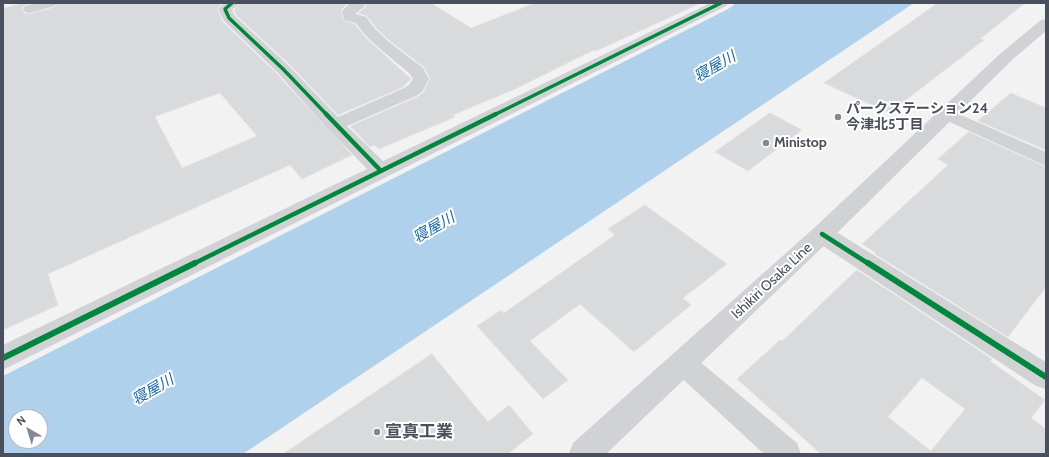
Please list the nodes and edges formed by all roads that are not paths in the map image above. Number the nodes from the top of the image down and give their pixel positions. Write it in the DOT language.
graph roads {
  1 [pos="50,3"];
  2 [pos="232,3"];
  3 [pos="357,3"];
  4 [pos="719,3"];
  5 [pos="30,9"];
  6 [pos="1046,23"];
  7 [pos="947,114"];
  8 [pos="334,125"];
  9 [pos="1046,160"];
  10 [pos="381,171"];
  11 [pos="822,234"];
  12 [pos="3,358"];
  13 [pos="684,363"];
  14 [pos="1046,377"];
  15 [pos="584,454"];
  16 [pos="786,454"];
  1 -- 5 [label="street"];
  2 -- 8 [label="street"];
  3 -- 8 [label="street"];
  4 -- 10 [label="main road"];
  6 -- 7 [label="main road, Ishikiri Osaka Line"];
  7 -- 9 [label="street"];
  7 -- 11 [label="main road, Ishikiri Osaka Line"];
  8 -- 10 [label="street"];
  10 -- 12 [label="main road"];
  11 -- 13 [label="main road, Ishikiri Osaka Line"];
  11 -- 14 [label="street"];
  13 -- 15 [label="main road, Ishikiri Osaka Line"];
  13 -- 16 [label="street"];
}
